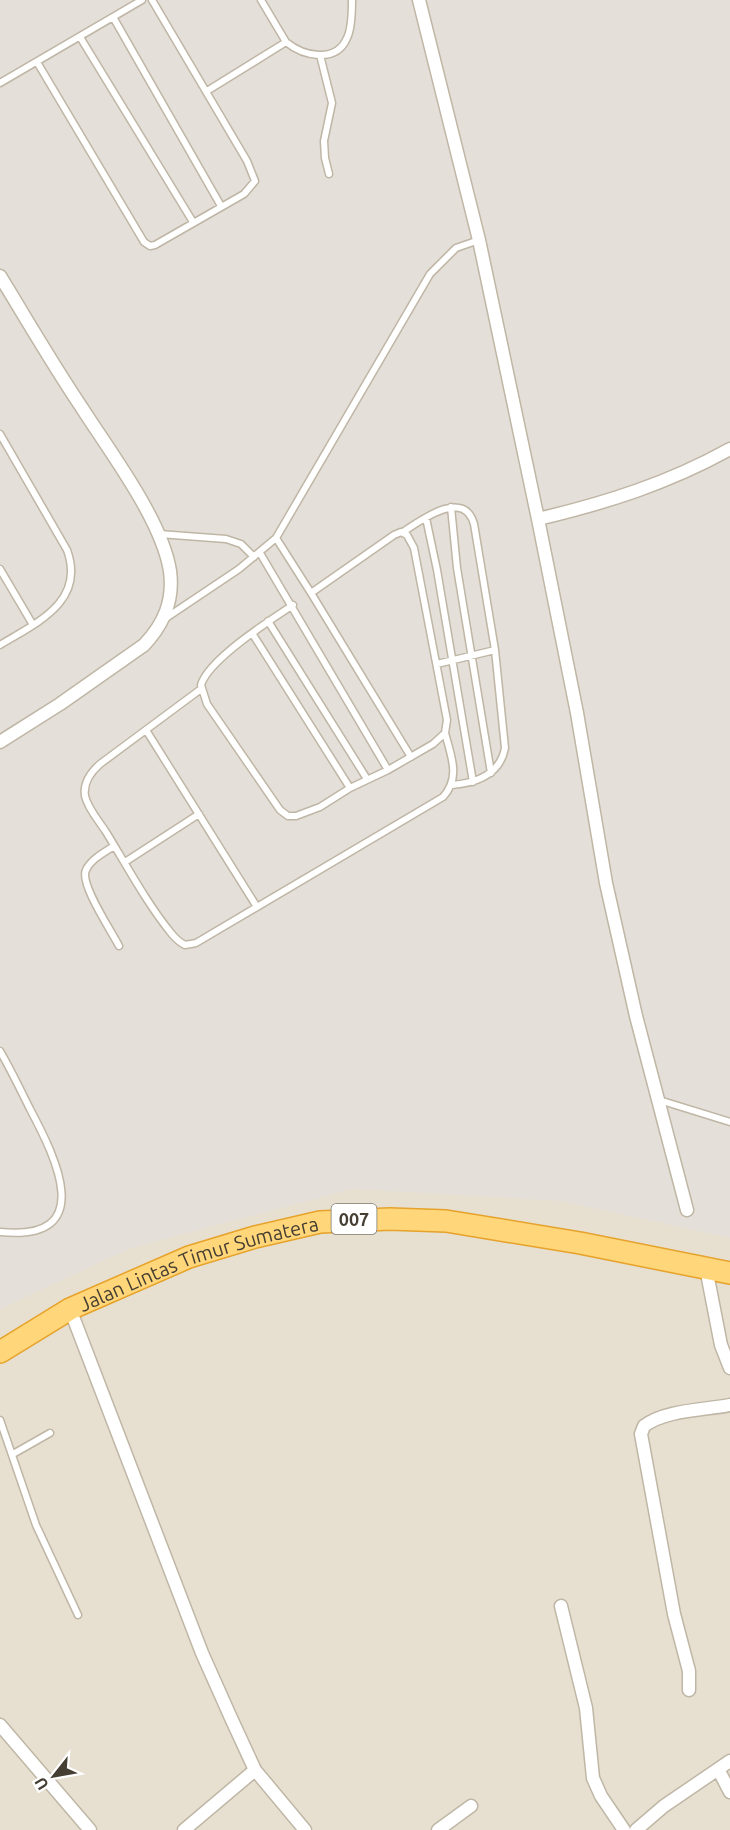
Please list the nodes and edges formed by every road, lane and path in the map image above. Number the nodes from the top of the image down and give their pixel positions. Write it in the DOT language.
graph roads {
  1 [pos="142,0"];
  2 [pos="152,0"];
  3 [pos="261,0"];
  4 [pos="352,0"];
  5 [pos="419,0"];
  6 [pos="113,18"];
  7 [pos="80,37"];
  8 [pos="286,42"];
  9 [pos="320,55"];
  10 [pos="37,62"];
  11 [pos="0,83"];
  12 [pos="207,91"];
  13 [pos="329,174"];
  14 [pos="220,206"];
  15 [pos="193,222"];
  16 [pos="479,240"];
  17 [pos="2,284"];
  18 [pos="0,434"];
  19 [pos="730,449"];
  20 [pos="451,507"];
  21 [pos="426,518"];
  22 [pos="538,519"];
  23 [pos="403,532"];
  24 [pos="159,534"];
  25 [pos="276,538"];
  26 [pos="257,555"];
  27 [pos="0,569"];
  28 [pos="311,593"];
  29 [pos="292,605"];
  30 [pos="164,619"];
  31 [pos="268,621"];
  32 [pos="33,625"];
  33 [pos="252,633"];
  34 [pos="0,645"];
  35 [pos="495,650"];
  36 [pos="472,656"];
  37 [pos="452,661"];
  38 [pos="436,664"];
  39 [pos="201,689"];
  40 [pos="146,730"];
  41 [pos="445,733"];
  42 [pos="0,742"];
  43 [pos="411,757"];
  44 [pos="388,770"];
  45 [pos="491,772"];
  46 [pos="367,779"];
  47 [pos="473,782"];
  48 [pos="452,785"];
  49 [pos="350,788"];
  50 [pos="199,814"];
  51 [pos="114,846"];
  52 [pos="125,862"];
  53 [pos="257,907"];
  54 [pos="119,946"];
  55 [pos="0,1051"];
  56 [pos="658,1100"];
  57 [pos="730,1122"];
  58 [pos="687,1210"];
  59 [pos="0,1232"];
  60 [pos="705,1268"];
  61 [pos="730,1273"];
  62 [pos="70,1309"];
  63 [pos="0,1352"];
  64 [pos="730,1368"];
  65 [pos="730,1406"];
  66 [pos="0,1420"];
  67 [pos="50,1433"];
  68 [pos="13,1454"];
  69 [pos="561,1606"];
  70 [pos="78,1615"];
  71 [pos="689,1690"];
  72 [pos="0,1725"];
  73 [pos="730,1761"];
  74 [pos="718,1769"];
  75 [pos="255,1770"];
  76 [pos="730,1792"];
  77 [pos="471,1806"];
  78 [pos="90,1830"];
  79 [pos="184,1830"];
  80 [pos="305,1830"];
  81 [pos="438,1830"];
  82 [pos="624,1830"];
  83 [pos="636,1830"];
  1 -- 6 [label="lane"];
  2 -- 12 [label="lane"];
  3 -- 8 [label="lane"];
  4 -- 9 [label="lane"];
  5 -- 16 [label="street"];
  6 -- 7 [label="lane"];
  6 -- 14 [label="lane"];
  7 -- 10 [label="lane"];
  7 -- 15 [label="lane"];
  8 -- 9 [label="lane"];
  8 -- 12 [label="lane"];
  9 -- 13 [label="lane"];
  10 -- 11 [label="lane"];
  10 -- 15 [label="lane"];
  12 -- 14 [label="lane"];
  14 -- 15 [label="lane"];
  16 -- 22 [label="street"];
  16 -- 25 [label="lane"];
  17 -- 24 [label="street"];
  18 -- 32 [label="lane"];
  19 -- 22 [label="street"];
  20 -- 21 [label="lane"];
  20 -- 35 [label="lane"];
  20 -- 36 [label="lane"];
  21 -- 23 [label="lane"];
  21 -- 37 [label="lane"];
  22 -- 56 [label="street"];
  23 -- 28 [label="lane"];
  23 -- 38 [label="lane"];
  24 -- 26 [label="lane"];
  24 -- 30 [label="street"];
  25 -- 26 [label="lane"];
  25 -- 28 [label="lane"];
  26 -- 29 [label="lane"];
  26 -- 30 [label="lane"];
  27 -- 32 [label="lane"];
  28 -- 43 [label="lane"];
  29 -- 31 [label="lane"];
  29 -- 44 [label="lane"];
  30 -- 42 [label="street"];
  31 -- 33 [label="lane"];
  31 -- 46 [label="lane"];
  32 -- 34 [label="lane"];
  33 -- 39 [label="lane"];
  33 -- 49 [label="lane"];
  35 -- 36 [label="lane"];
  35 -- 45 [label="lane"];
  36 -- 37 [label="lane"];
  36 -- 45 [label="lane"];
  37 -- 38 [label="lane"];
  37 -- 47 [label="lane"];
  38 -- 41 [label="lane"];
  39 -- 40 [label="lane"];
  39 -- 49 [label="lane"];
  40 -- 50 [label="lane"];
  40 -- 51 [label="lane"];
  41 -- 43 [label="lane"];
  41 -- 48 [label="lane"];
  43 -- 44 [label="lane"];
  44 -- 46 [label="lane"];
  45 -- 47 [label="lane"];
  46 -- 49 [label="lane"];
  47 -- 48 [label="lane"];
  48 -- 53 [label="lane"];
  50 -- 52 [label="lane"];
  50 -- 53 [label="lane"];
  51 -- 52 [label="lane"];
  51 -- 54 [label="lane"];
  52 -- 53 [label="lane"];
  55 -- 59 [label="lane"];
  56 -- 57 [label="lane"];
  56 -- 58 [label="street"];
  60 -- 61 [label="highway, Jalan Lintas Timur Sumatera / 007"];
  60 -- 62 [label="highway, Jalan Lintas Timur Sumatera / 007"];
  60 -- 64 [label="street"];
  62 -- 63 [label="highway, Jalan Lintas Timur Sumatera / 007"];
  62 -- 75 [label="street"];
  65 -- 71 [label="street"];
  66 -- 68 [label="lane"];
  67 -- 68 [label="lane"];
  68 -- 70 [label="lane"];
  69 -- 82 [label="street"];
  72 -- 78 [label="street"];
  73 -- 74 [label="street"];
  74 -- 76 [label="street"];
  74 -- 83 [label="street"];
  75 -- 79 [label="street"];
  75 -- 80 [label="street"];
  77 -- 81 [label="street"];
}
